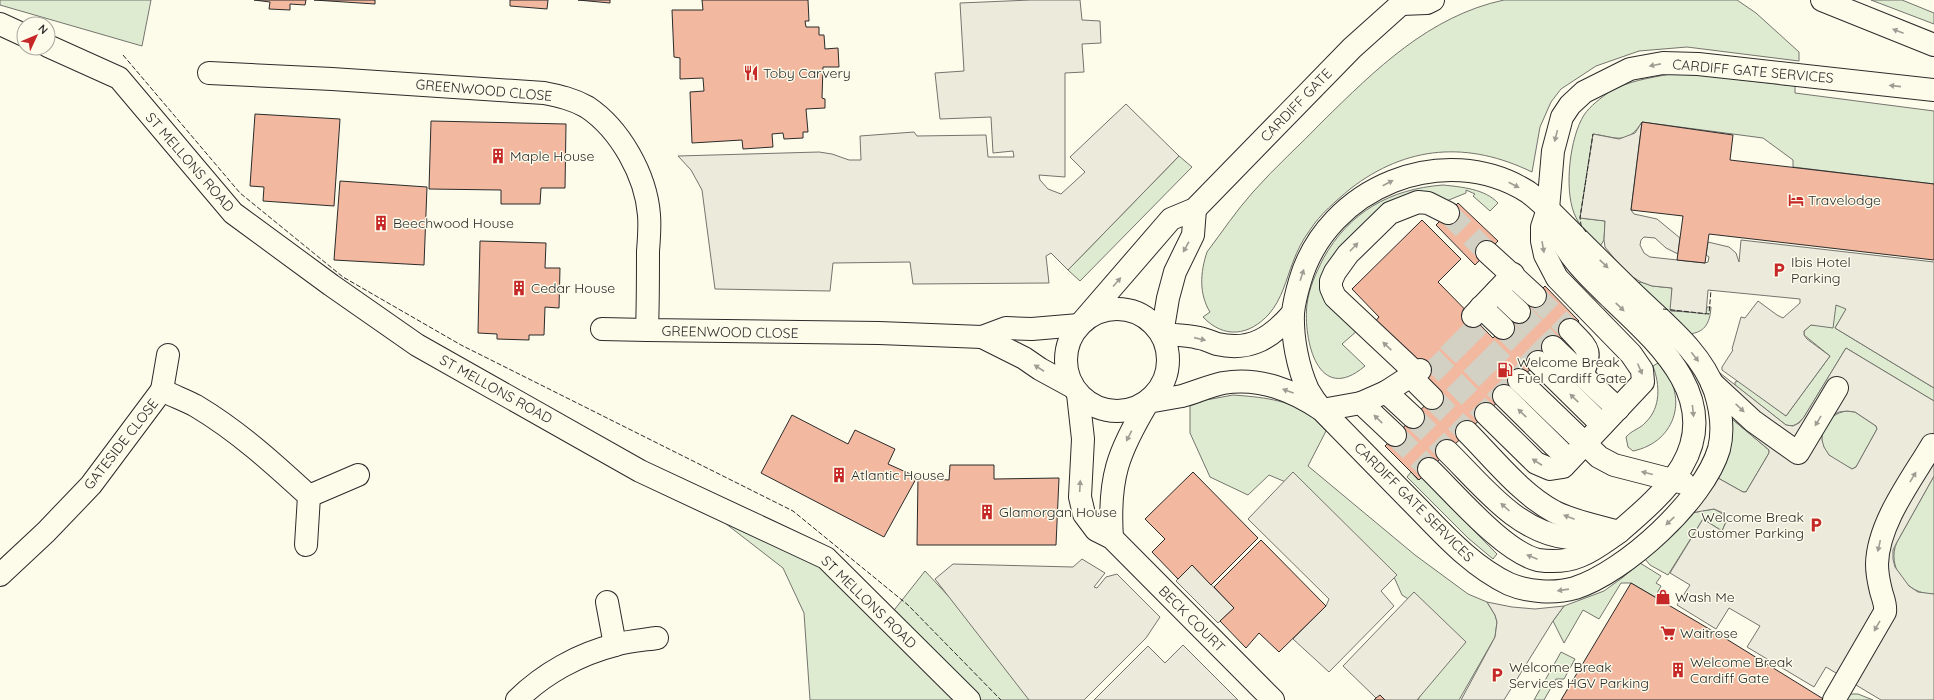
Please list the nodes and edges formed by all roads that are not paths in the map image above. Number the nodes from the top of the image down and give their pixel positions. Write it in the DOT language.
graph roads {
  1 [pos="1433,0"];
  2 [pos="1822,0"];
  3 [pos="1401,2"];
  4 [pos="0,24"];
  5 [pos="16,31"];
  6 [pos="1934,45"];
  7 [pos="56,50"];
  8 [pos="209,73"];
  9 [pos="1934,90"];
  10 [pos="1195,209"];
  11 [pos="1548,209"];
  12 [pos="1448,213"];
  13 [pos="1487,252"];
  14 [pos="1513,274"];
  15 [pos="1497,291"];
  16 [pos="1536,296"];
  17 [pos="1518,312"];
  18 [pos="1293,313"];
  19 [pos="1080,323"];
  20 [pos="1503,328"];
  21 [pos="602,329"];
  22 [pos="648,330"];
  23 [pos="1570,330"];
  24 [pos="1162,334"];
  25 [pos="982,337"];
  26 [pos="1553,347"];
  27 [pos="168,355"];
  28 [pos="1538,362"];
  29 [pos="1415,373"];
  30 [pos="1582,376"];
  31 [pos="1519,380"];
  32 [pos="1711,382"];
  33 [pos="1837,388"];
  34 [pos="162,390"];
  35 [pos="1076,390"];
  36 [pos="1386,392"];
  37 [pos="1504,396"];
  38 [pos="1432,398"];
  39 [pos="1148,402"];
  40 [pos="1362,403"];
  41 [pos="1618,409"];
  42 [pos="1322,410"];
  43 [pos="1486,414"];
  44 [pos="1413,417"];
  45 [pos="1602,425"];
  46 [pos="1467,432"];
  47 [pos="1395,435"];
  48 [pos="1585,443"];
  49 [pos="1932,444"];
  50 [pos="1447,451"];
  51 [pos="1570,460"];
  52 [pos="1429,469"];
  53 [pos="358,475"];
  54 [pos="1671,479"];
  55 [pos="1698,488"];
  56 [pos="309,496"];
  57 [pos="1619,532"];
  58 [pos="1112,538"];
  59 [pos="306,545"];
  60 [pos="0,575"];
  61 [pos="607,602"];
  62 [pos="657,638"];
  63 [pos="615,644"];
  64 [pos="517,700"];
  65 [pos="969,700"];
  66 [pos="1273,700"];
  67 [pos="1834,700"];
  1 -- 3 [label="street, CARDIFF GATE"];
  6 -- 2 [label="street, one-way"];
  3 -- 10 [label="street, CARDIFF GATE"];
  4 -- 5 [label="street"];
  7 -- 65 [label="street, ST MELLONS ROAD"];
  8 -- 22 [label="street, GREENWOOD CLOSE"];
  9 -- 11 [label="street, CARDIFF GATE SERVICES, one-way"];
  19 -- 10 [label="street, CARDIFF GATE, one-way"];
  10 -- 24 [label="street, CARDIFF GATE, one-way"];
  18 -- 11 [label="street, CARDIFF GATE SERVICES, one-way"];
  11 -- 32 [label="street, CARDIFF GATE SERVICES, one-way"];
  11 -- 41 [label="street, one-way"];
  11 -- 54 [label="street, one-way"];
  29 -- 12 [label="street, one-way"];
  13 -- 14 [label="street"];
  14 -- 15 [label="street"];
  14 -- 16 [label="street"];
  15 -- 17 [label="street"];
  15 -- 20 [label="street"];
  24 -- 18 [label="street, one-way"];
  18 -- 42 [label="street, CARDIFF GATE SERVICES"];
  19 -- 24 [label="street, CARDIFF GATE"];
  19 -- 25 [label="street, GREENWOOD CLOSE"];
  19 -- 35 [label="street, CARDIFF GATE"];
  21 -- 22 [label="street"];
  22 -- 25 [label="street, GREENWOOD CLOSE"];
  23 -- 30 [label="street"];
  24 -- 39 [label="street, CARDIFF GATE"];
  35 -- 25 [label="street, GREENWOOD CLOSE, one-way"];
  26 -- 30 [label="street"];
  27 -- 34 [label="street"];
  45 -- 28 [label="street, one-way"];
  29 -- 36 [label="street"];
  29 -- 38 [label="street"];
  30 -- 41 [label="street"];
  31 -- 48 [label="street"];
  32 -- 33 [label="street"];
  32 -- 55 [label="street, CARDIFF GATE SERVICES"];
  34 -- 56 [label="street, GATESIDE CLOSE"];
  34 -- 60 [label="street, GATESIDE CLOSE"];
  35 -- 39 [label="street, CARDIFF GATE"];
  58 -- 35 [label="street, BECK COURT, one-way"];
  36 -- 40 [label="street"];
  36 -- 44 [label="street"];
  51 -- 37 [label="street, one-way"];
  42 -- 39 [label="street, CARDIFF GATE SERVICES, one-way"];
  39 -- 58 [label="street, one-way"];
  40 -- 42 [label="street"];
  47 -- 40 [label="street, one-way"];
  41 -- 45 [label="street"];
  55 -- 42 [label="street, CARDIFF GATE SERVICES, one-way"];
  51 -- 43 [label="street, one-way"];
  45 -- 48 [label="street"];
  57 -- 46 [label="street, one-way"];
  48 -- 51 [label="street"];
  54 -- 48 [label="street, one-way"];
  49 -- 67 [label="street"];
  57 -- 50 [label="street, one-way"];
  57 -- 52 [label="street, one-way"];
  53 -- 56 [label="street"];
  54 -- 55 [label="street"];
  54 -- 57 [label="street"];
  56 -- 59 [label="street"];
  58 -- 66 [label="street, BECK COURT"];
  61 -- 63 [label="street"];
  62 -- 63 [label="street"];
  63 -- 64 [label="street"];
}
